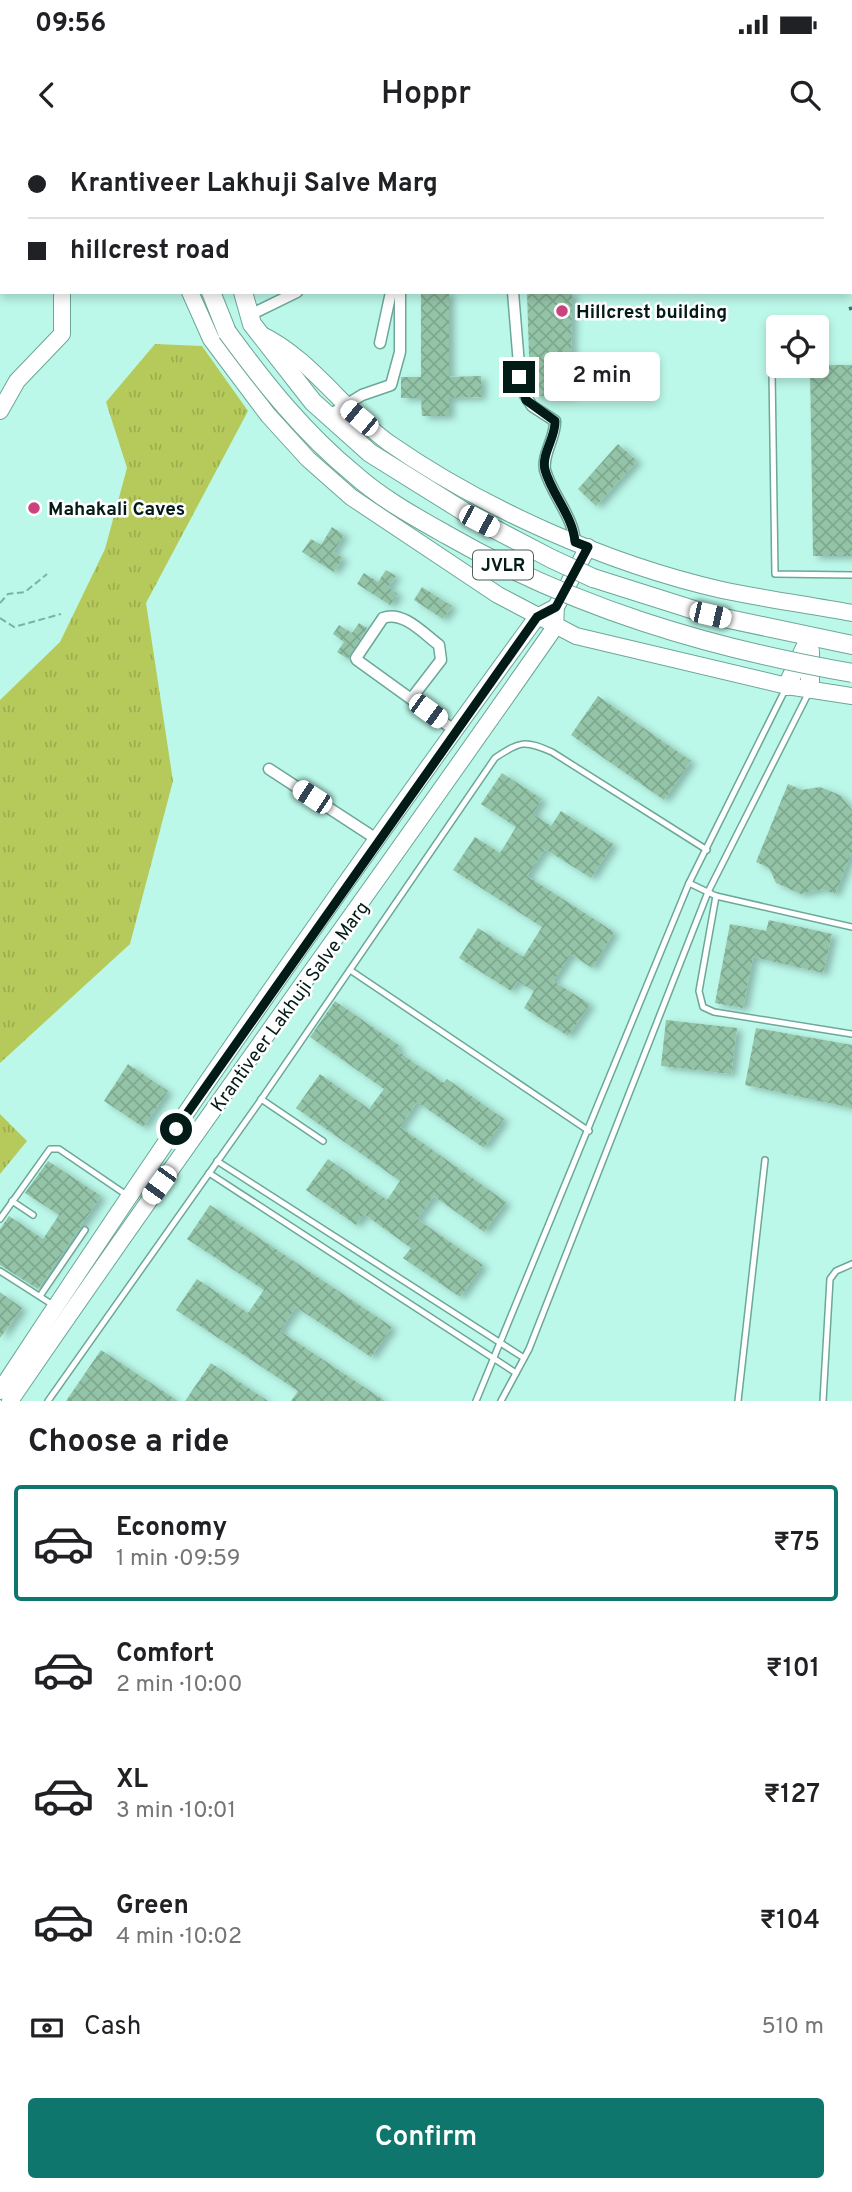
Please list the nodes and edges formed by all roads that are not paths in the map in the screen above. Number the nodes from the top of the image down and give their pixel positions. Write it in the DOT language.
graph roads {
  1 [pos="62,294"];
  2 [pos="191,294"];
  3 [pos="212,294"];
  4 [pos="244,294"];
  5 [pos="293,294"];
  6 [pos="391,294"];
  7 [pos="400,294"];
  8 [pos="513,294"];
  9 [pos="250,315"];
  10 [pos="260,334"];
  11 [pos="380,343"];
  12 [pos="772,378"];
  13 [pos="344,405"];
  14 [pos="0,411"];
  15 [pos="328,416"];
  16 [pos="582,544"];
  17 [pos="852,575"];
  18 [pos="556,607"];
  19 [pos="852,613"];
  20 [pos="537,617"];
  21 [pos="555,627"];
  22 [pos="810,637"];
  23 [pos="852,645"];
  24 [pos="852,673"];
  25 [pos="787,686"];
  26 [pos="810,690"];
  27 [pos="852,696"];
  28 [pos="411,699"];
  29 [pos="454,730"];
  30 [pos="269,769"];
  31 [pos="378,840"];
  32 [pos="707,850"];
  33 [pos="689,883"];
  34 [pos="708,892"];
  35 [pos="716,897"];
  36 [pos="852,927"];
  37 [pos="350,970"];
  38 [pos="852,1034"];
  39 [pos="261,1099"];
  40 [pos="589,1131"];
  41 [pos="323,1141"];
  42 [pos="765,1160"];
  43 [pos="217,1161"];
  44 [pos="209,1173"];
  45 [pos="129,1196"];
  46 [pos="12,1201"];
  47 [pos="33,1215"];
  48 [pos="0,1219"];
  49 [pos="112,1220"];
  50 [pos="127,1229"];
  51 [pos="85,1230"];
  52 [pos="852,1264"];
  53 [pos="0,1271"];
  54 [pos="40,1296"];
  55 [pos="55,1307"];
  56 [pos="501,1345"];
  57 [pos="524,1359"];
  58 [pos="495,1361"];
  59 [pos="516,1373"];
  60 [pos="0,1391"];
  61 [pos="10,1401"];
  62 [pos="48,1401"];
  63 [pos="477,1401"];
  64 [pos="501,1401"];
  65 [pos="738,1401"];
  66 [pos="823,1401"];
  1 -- 14 [label="main road"];
  2 -- 20 [label="main road"];
  3 -- 24 [label="main road, JVLR, bridge"];
  4 -- 9 [label="main road, JVLR"];
  5 -- 9 [label="street"];
  6 -- 11 [label="street"];
  7 -- 13 [label="street"];
  8 -- 16 [label="street"];
  9 -- 10 [label="main road, JVLR"];
  10 -- 13 [label="main road"];
  10 -- 15 [label="main road, JVLR"];
  12 -- 17 [label="lane"];
  13 -- 15 [label="street"];
  13 -- 16 [label="main road"];
  15 -- 22 [label="main road, JVLR, bridge"];
  16 -- 18 [label="main road"];
  16 -- 19 [label="main road"];
  18 -- 20 [label="main road, Krantiveer Lakhuji Salve Marg"];
  18 -- 21 [label="main road"];
  20 -- 21 [label="main road"];
  20 -- 29 [label="main road, Krantiveer Lakhuji Salve Marg"];
  21 -- 25 [label="main road"];
  21 -- 50 [label="main road, Krantiveer Lakhuji Salve Marg"];
  22 -- 23 [label="main road, JVLR"];
  22 -- 25 [label="main road"];
  22 -- 26 [label="main road"];
  25 -- 26 [label="main road"];
  25 -- 32 [label="lane"];
  26 -- 27 [label="main road"];
  26 -- 34 [label="lane"];
  28 -- 28 [label="street"];
  28 -- 29 [label="street"];
  29 -- 31 [label="main road, Krantiveer Lakhuji Salve Marg"];
  30 -- 31 [label="street"];
  31 -- 45 [label="main road, Krantiveer Lakhuji Salve Marg"];
  32 -- 33 [label="lane"];
  32 -- 37 [label="lane"];
  33 -- 34 [label="lane"];
  33 -- 40 [label="lane"];
  34 -- 35 [label="lane"];
  34 -- 57 [label="lane"];
  35 -- 36 [label="lane"];
  35 -- 38 [label="lane"];
  37 -- 39 [label="lane"];
  37 -- 40 [label="lane"];
  39 -- 41 [label="lane"];
  39 -- 43 [label="lane"];
  40 -- 56 [label="lane"];
  42 -- 65 [label="lane"];
  43 -- 44 [label="lane"];
  43 -- 56 [label="lane"];
  44 -- 58 [label="lane"];
  44 -- 62 [label="lane"];
  45 -- 46 [label="lane"];
  45 -- 49 [label="main road, Krantiveer Lakhuji Salve Marg"];
  46 -- 47 [label="lane"];
  46 -- 48 [label="lane"];
  49 -- 50 [label="main road"];
  49 -- 55 [label="main road, Krantiveer Lakhuji Salve Marg"];
  50 -- 61 [label="main road, Krantiveer Lakhuji Salve Marg"];
  51 -- 54 [label="lane"];
  52 -- 66 [label="lane"];
  53 -- 54 [label="lane"];
  54 -- 55 [label="lane"];
  55 -- 60 [label="main road, Krantiveer Lakhuji Salve Marg"];
  56 -- 57 [label="lane"];
  56 -- 58 [label="lane"];
  57 -- 59 [label="lane"];
  58 -- 59 [label="lane"];
  58 -- 63 [label="lane"];
  59 -- 64 [label="lane"];
}
